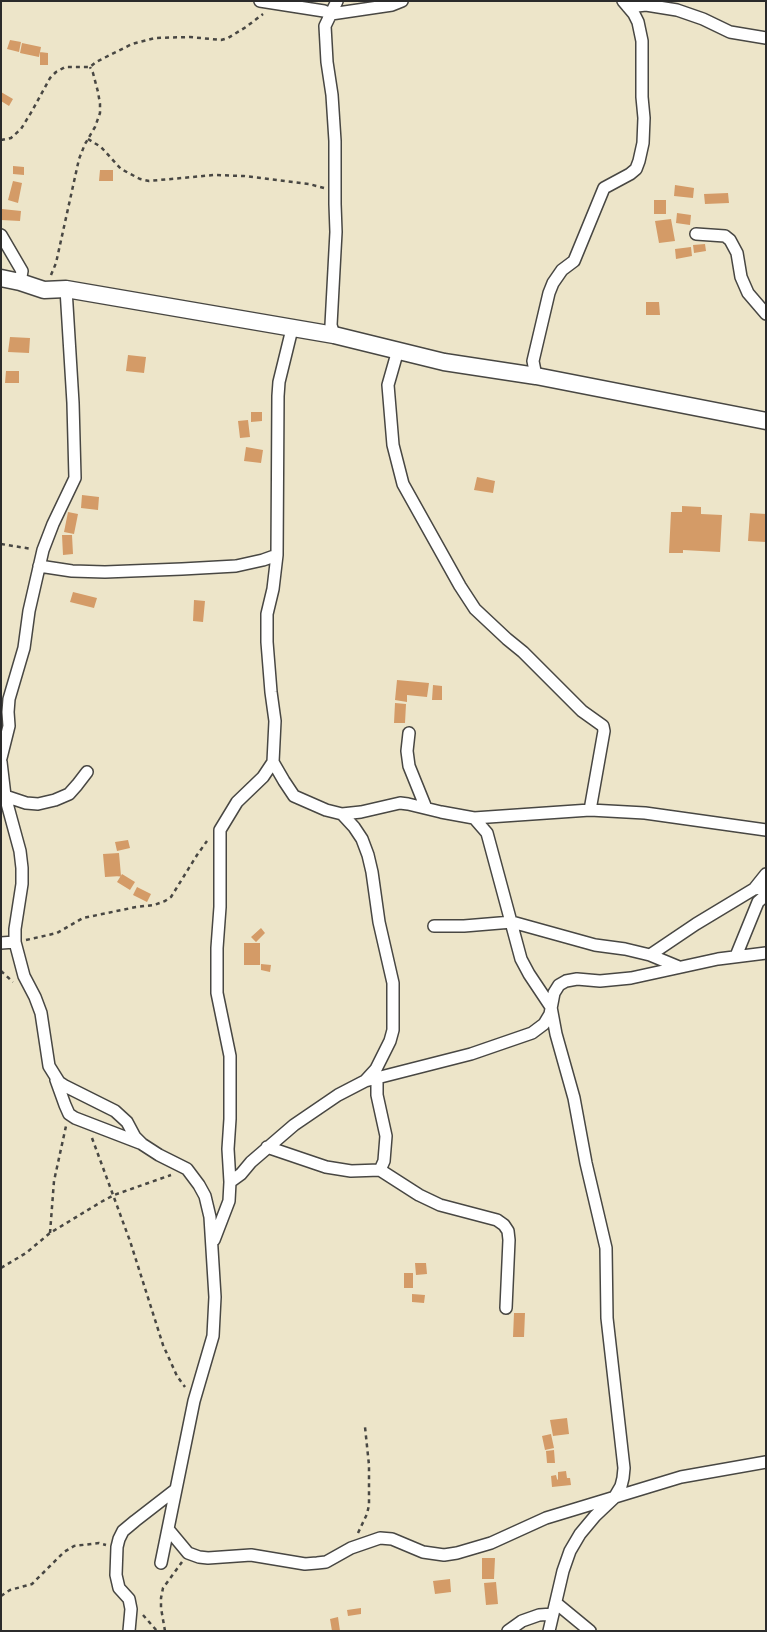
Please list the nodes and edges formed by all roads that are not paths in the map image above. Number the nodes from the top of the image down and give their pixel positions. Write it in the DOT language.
graph roads {
  1 [pos="260,1"];
  2 [pos="337,1"];
  3 [pos="402,1"];
  4 [pos="626,4"];
  5 [pos="331,14"];
  6 [pos="766,38"];
  7 [pos="696,234"];
  8 [pos="1,235"];
  9 [pos="1,278"];
  10 [pos="20,282"];
  11 [pos="66,289"];
  12 [pos="766,314"];
  13 [pos="292,328"];
  14 [pos="334,335"];
  15 [pos="398,350"];
  16 [pos="536,376"];
  17 [pos="766,421"];
  18 [pos="277,555"];
  19 [pos="39,566"];
  20 [pos="408,733"];
  21 [pos="1,760"];
  22 [pos="273,762"];
  23 [pos="87,772"];
  24 [pos="5,796"];
  25 [pos="426,808"];
  26 [pos="590,810"];
  27 [pos="342,814"];
  28 [pos="474,818"];
  29 [pos="766,830"];
  30 [pos="766,874"];
  31 [pos="766,887"];
  32 [pos="754,889"];
  33 [pos="766,895"];
  34 [pos="512,922"];
  35 [pos="434,926"];
  36 [pos="15,942"];
  37 [pos="1,943"];
  38 [pos="766,953"];
  39 [pos="650,955"];
  40 [pos="736,956"];
  41 [pos="679,967"];
  42 [pos="551,1007"];
  43 [pos="54,1074"];
  44 [pos="377,1078"];
  45 [pos="365,1080"];
  46 [pos="142,1144"];
  47 [pos="267,1147"];
  48 [pos="380,1170"];
  49 [pos="230,1182"];
  50 [pos="212,1244"];
  51 [pos="506,1308"];
  52 [pos="766,1462"];
  53 [pos="175,1490"];
  54 [pos="614,1498"];
  55 [pos="168,1529"];
  56 [pos="161,1563"];
  57 [pos="554,1609"];
  58 [pos="129,1631"];
  59 [pos="508,1631"];
  60 [pos="549,1631"];
  61 [pos="590,1631"];
  1 -- 5 [label="street"];
  2 -- 5 [label="street"];
  3 -- 5 [label="street"];
  4 -- 6 [label="street"];
  4 -- 16 [label="street"];
  5 -- 14 [label="street"];
  7 -- 12 [label="street"];
  8 -- 10 [label="street"];
  9 -- 10 [label="main road"];
  10 -- 11 [label="main road"];
  11 -- 13 [label="main road"];
  11 -- 19 [label="street"];
  13 -- 14 [label="main road"];
  13 -- 18 [label="street"];
  14 -- 15 [label="main road"];
  15 -- 16 [label="main road"];
  15 -- 26 [label="street"];
  16 -- 17 [label="main road"];
  18 -- 19 [label="street"];
  18 -- 22 [label="street"];
  19 -- 21 [label="street"];
  20 -- 25 [label="street"];
  21 -- 24 [label="street"];
  22 -- 27 [label="street"];
  22 -- 49 [label="street"];
  23 -- 24 [label="street"];
  24 -- 36 [label="street"];
  25 -- 27 [label="street"];
  25 -- 28 [label="street"];
  26 -- 28 [label="street"];
  26 -- 29 [label="street"];
  27 -- 45 [label="street"];
  28 -- 34 [label="street"];
  30 -- 32 [label="street"];
  31 -- 32 [label="street"];
  32 -- 39 [label="street"];
  33 -- 40 [label="street"];
  34 -- 35 [label="street"];
  34 -- 39 [label="street"];
  34 -- 42 [label="street"];
  36 -- 37 [label="street"];
  36 -- 43 [label="street"];
  38 -- 40 [label="street"];
  39 -- 41 [label="street"];
  40 -- 41 [label="street"];
  41 -- 42 [label="street"];
  42 -- 44 [label="street"];
  42 -- 54 [label="street"];
  43 -- 46 [label="street"];
  43 -- 46 [label="street"];
  44 -- 45 [label="street"];
  44 -- 48 [label="street"];
  45 -- 47 [label="street"];
  46 -- 50 [label="street"];
  47 -- 48 [label="street"];
  47 -- 49 [label="street"];
  48 -- 51 [label="street"];
  49 -- 50 [label="street"];
  50 -- 53 [label="street"];
  52 -- 54 [label="street"];
  53 -- 55 [label="street"];
  53 -- 58 [label="street"];
  54 -- 55 [label="street"];
  54 -- 57 [label="street"];
  55 -- 56 [label="street"];
  57 -- 59 [label="street"];
  57 -- 60 [label="street"];
  57 -- 61 [label="street"];
}
